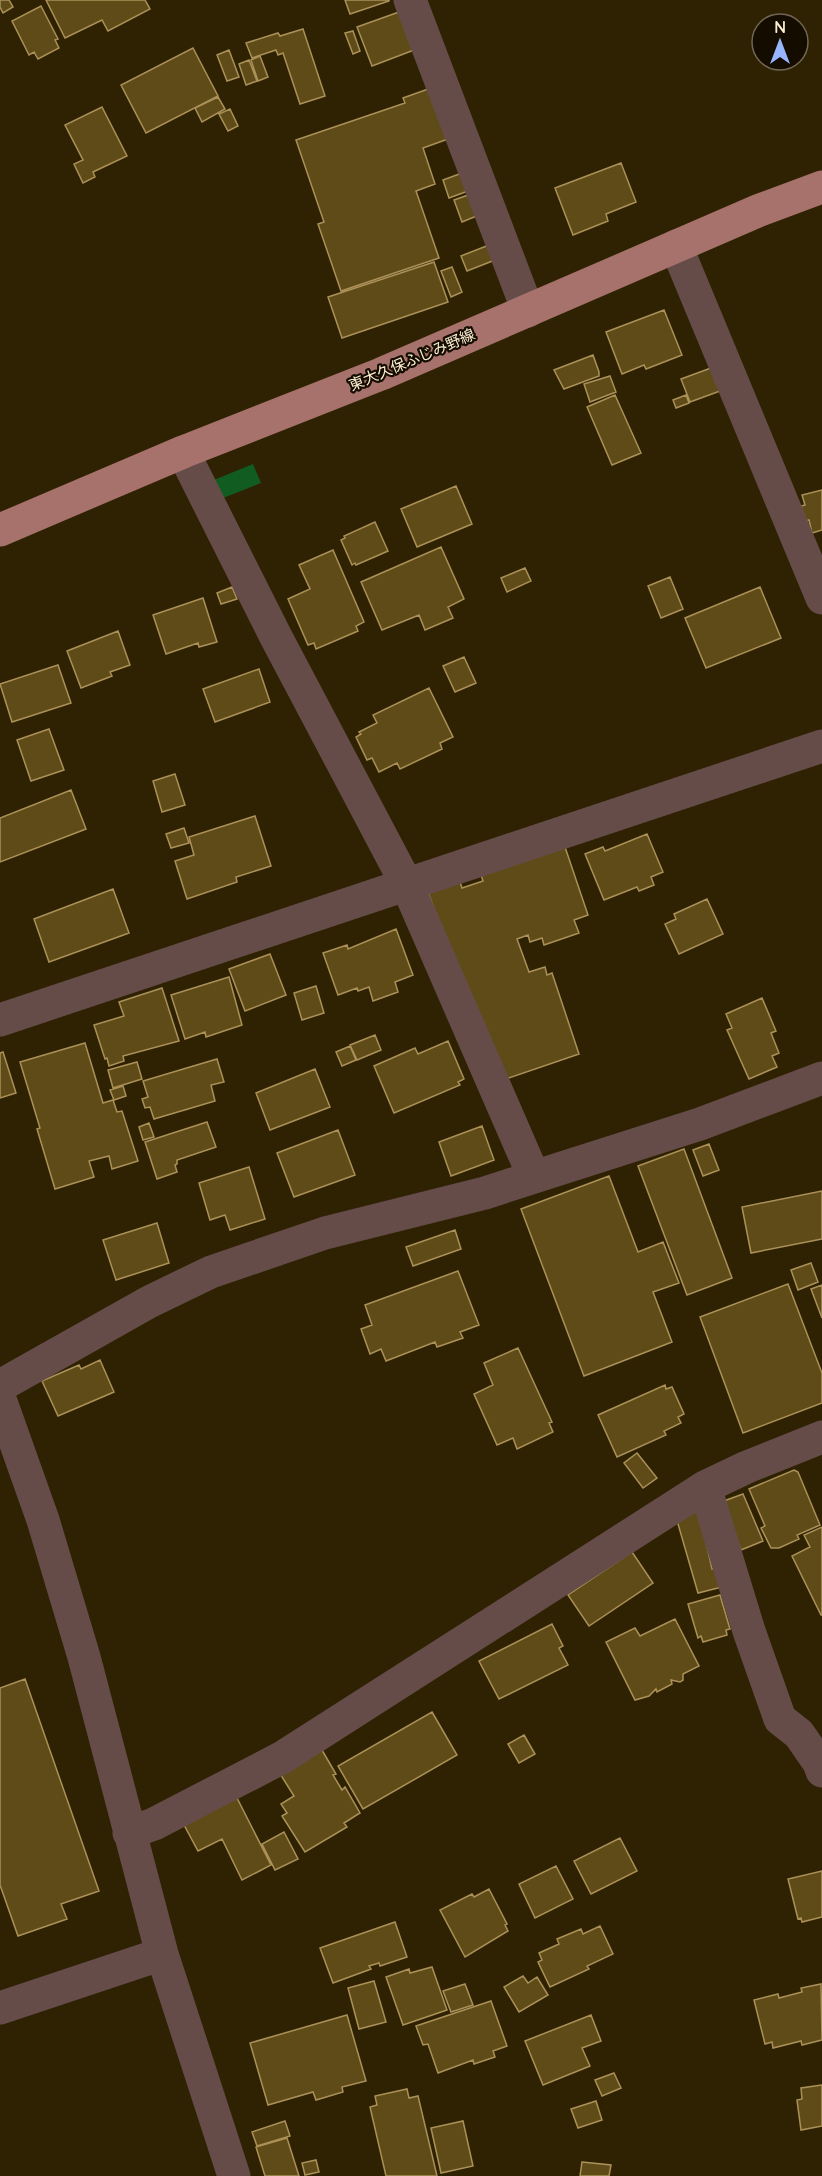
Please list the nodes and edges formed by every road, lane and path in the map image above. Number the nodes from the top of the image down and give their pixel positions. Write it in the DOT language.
graph roads {
  1 [pos="410,0"];
  2 [pos="822,187"];
  3 [pos="676,246"];
  4 [pos="528,310"];
  5 [pos="183,452"];
  6 [pos="0,530"];
  7 [pos="822,598"];
  8 [pos="822,746"];
  9 [pos="407,885"];
  10 [pos="0,1020"];
  11 [pos="822,1078"];
  12 [pos="534,1177"];
  13 [pos="0,1386"];
  14 [pos="0,1400"];
  15 [pos="822,1437"];
  16 [pos="705,1487"];
  17 [pos="822,1771"];
  18 [pos="129,1833"];
  19 [pos="162,1954"];
  20 [pos="0,2008"];
  21 [pos="234,2176"];
  1 -- 4 [label="street"];
  2 -- 3 [label="main road, 東大久保ふじみ野線"];
  3 -- 4 [label="main road, 東大久保ふじみ野線"];
  3 -- 7 [label="street"];
  4 -- 5 [label="main road, 東大久保ふじみ野線"];
  5 -- 6 [label="main road, 東大久保ふじみ野線"];
  5 -- 9 [label="street"];
  8 -- 9 [label="street"];
  9 -- 10 [label="street"];
  9 -- 12 [label="street"];
  11 -- 12 [label="street"];
  12 -- 13 [label="street"];
  14 -- 18 [label="street"];
  15 -- 16 [label="street"];
  16 -- 17 [label="street"];
  16 -- 18 [label="street"];
  18 -- 19 [label="street"];
  19 -- 20 [label="street"];
  19 -- 21 [label="street"];
}
